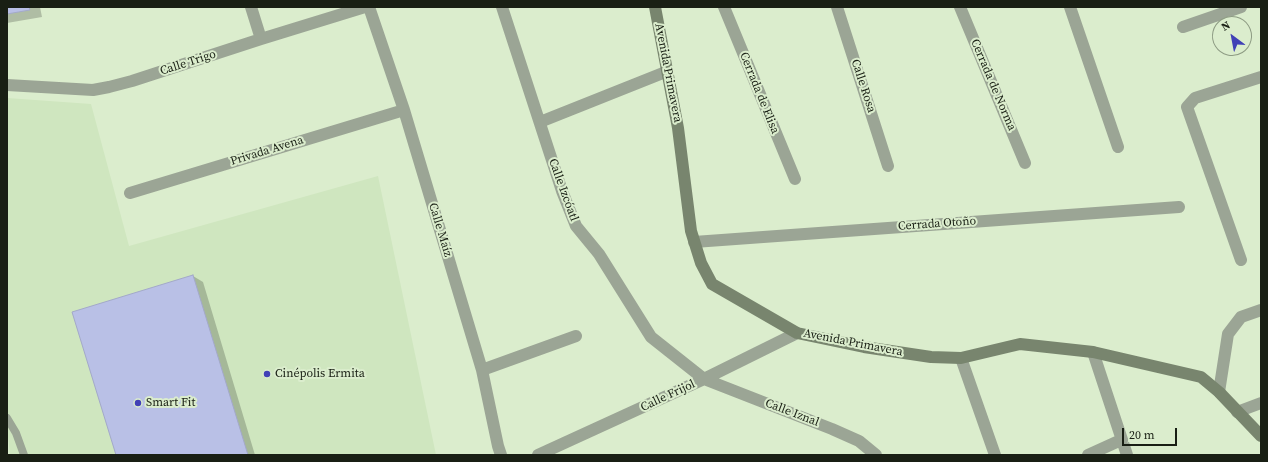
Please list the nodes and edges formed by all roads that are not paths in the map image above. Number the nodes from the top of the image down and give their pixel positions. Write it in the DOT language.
graph roads {
  1 [pos="251,7"];
  2 [pos="365,7"];
  3 [pos="369,7"];
  4 [pos="502,7"];
  5 [pos="655,7"];
  6 [pos="724,7"];
  7 [pos="837,7"];
  8 [pos="960,7"];
  9 [pos="1070,7"];
  10 [pos="1241,7"];
  11 [pos="1183,27"];
  12 [pos="261,39"];
  13 [pos="668,71"];
  14 [pos="1261,78"];
  15 [pos="7,85"];
  16 [pos="404,110"];
  17 [pos="540,122"];
  18 [pos="1118,147"];
  19 [pos="1025,163"];
  20 [pos="888,166"];
  21 [pos="794,179"];
  22 [pos="130,193"];
  23 [pos="1179,207"];
  24 [pos="694,242"];
  25 [pos="1241,260"];
  26 [pos="1261,310"];
  27 [pos="797,333"];
  28 [pos="576,336"];
  29 [pos="1093,352"];
  30 [pos="961,358"];
  31 [pos="482,370"];
  32 [pos="704,379"];
  33 [pos="1219,392"];
  34 [pos="1261,403"];
  35 [pos="1237,412"];
  36 [pos="7,418"];
  37 [pos="1261,436"];
  38 [pos="1121,440"];
  39 [pos="24,455"];
  40 [pos="501,455"];
  41 [pos="538,455"];
  42 [pos="876,455"];
  43 [pos="995,455"];
  44 [pos="1088,455"];
  45 [pos="1127,455"];
  1 -- 12 [label="street"];
  2 -- 12 [label="street, Calle Trigo"];
  3 -- 16 [label="street, Calle Maíz"];
  4 -- 17 [label="street, Calle Izcóatl"];
  5 -- 13 [label="street, Avenida Primavera"];
  6 -- 21 [label="street, Cerrada de Elisa"];
  7 -- 20 [label="street, Calle Rosa"];
  8 -- 19 [label="street, Cerrada de Norma"];
  9 -- 18 [label="street"];
  10 -- 11 [label="street"];
  12 -- 15 [label="street, Calle Trigo"];
  13 -- 17 [label="street"];
  13 -- 24 [label="street, Avenida Primavera"];
  14 -- 25 [label="street"];
  16 -- 22 [label="street, Privada Avena"];
  16 -- 31 [label="street, Calle Maíz"];
  17 -- 32 [label="street, Calle Izcóatl"];
  23 -- 24 [label="street, Cerrada Otoño"];
  24 -- 27 [label="street, Avenida Primavera"];
  26 -- 33 [label="street"];
  27 -- 30 [label="street, Avenida Primavera"];
  27 -- 32 [label="street, Calle Frijol"];
  28 -- 31 [label="street"];
  29 -- 30 [label="street, Avenida Primavera"];
  29 -- 33 [label="street, Avenida Primavera"];
  29 -- 38 [label="street"];
  30 -- 43 [label="street"];
  31 -- 40 [label="street, Calle Maíz"];
  32 -- 41 [label="street, Calle Frijol"];
  32 -- 42 [label="street, Calle Iznal"];
  33 -- 35 [label="street, Avenida Primavera"];
  34 -- 35 [label="street"];
  35 -- 37 [label="street, Avenida Primavera"];
  36 -- 39 [label="lane"];
  38 -- 44 [label="street"];
  38 -- 45 [label="street"];
}
